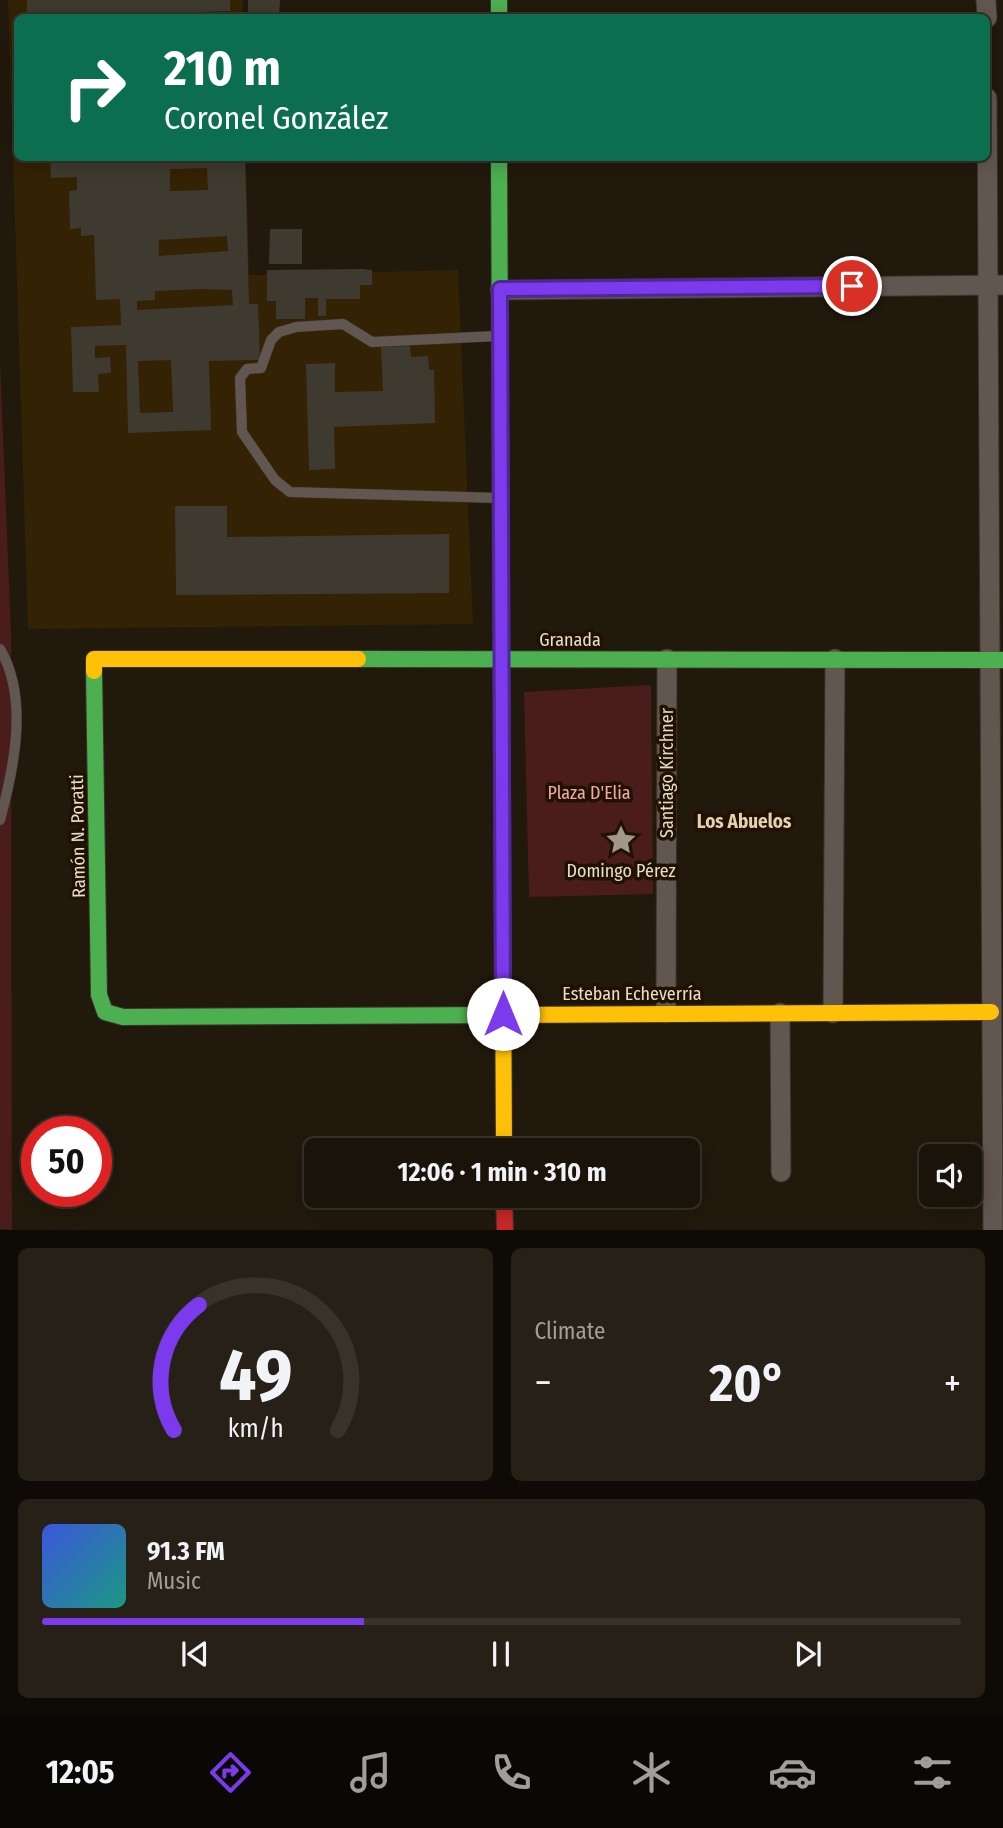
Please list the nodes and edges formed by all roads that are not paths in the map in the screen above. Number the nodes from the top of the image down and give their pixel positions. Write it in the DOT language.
graph roads {
  1 [pos="499,161"];
  2 [pos="990,161"];
  3 [pos="995,285"];
  4 [pos="500,289"];
  5 [pos="500,336"];
  6 [pos="501,498"];
  7 [pos="0,649"];
  8 [pos="94,659"];
  9 [pos="502,659"];
  10 [pos="667,659"];
  11 [pos="835,659"];
  12 [pos="996,660"];
  13 [pos="0,820"];
  14 [pos="105,1012"];
  15 [pos="991,1012"];
  16 [pos="666,1013"];
  17 [pos="780,1013"];
  18 [pos="833,1013"];
  19 [pos="503,1014"];
  20 [pos="504,1138"];
  21 [pos="781,1172"];
  22 [pos="504,1208"];
  23 [pos="505,1230"];
  24 [pos="993,1230"];
  1 -- 4 [label="street"];
  2 -- 3 [label="street"];
  3 -- 4 [label="street"];
  3 -- 12 [label="street"];
  4 -- 5 [label="street"];
  5 -- 6 [label="street"];
  5 -- 6 [label="lane"];
  6 -- 9 [label="street"];
  7 -- 13 [label="lane"];
  8 -- 9 [label="street, Granada"];
  8 -- 14 [label="street, Ramón N. Poratti"];
  9 -- 10 [label="street, Granada"];
  9 -- 19 [label="street"];
  10 -- 11 [label="street, Granada"];
  10 -- 16 [label="street, Santiago Kirchner"];
  11 -- 12 [label="street, Granada"];
  11 -- 18 [label="street"];
  12 -- 15 [label="street"];
  14 -- 19 [label="street, Esteban Echeverría"];
  15 -- 18 [label="street, Esteban Echeverría"];
  15 -- 24 [label="street"];
  16 -- 17 [label="street, Esteban Echeverría"];
  16 -- 19 [label="street, Esteban Echeverría"];
  17 -- 18 [label="street, Esteban Echeverría"];
  17 -- 21 [label="street"];
  19 -- 20 [label="street"];
  22 -- 23 [label="street"];
}
